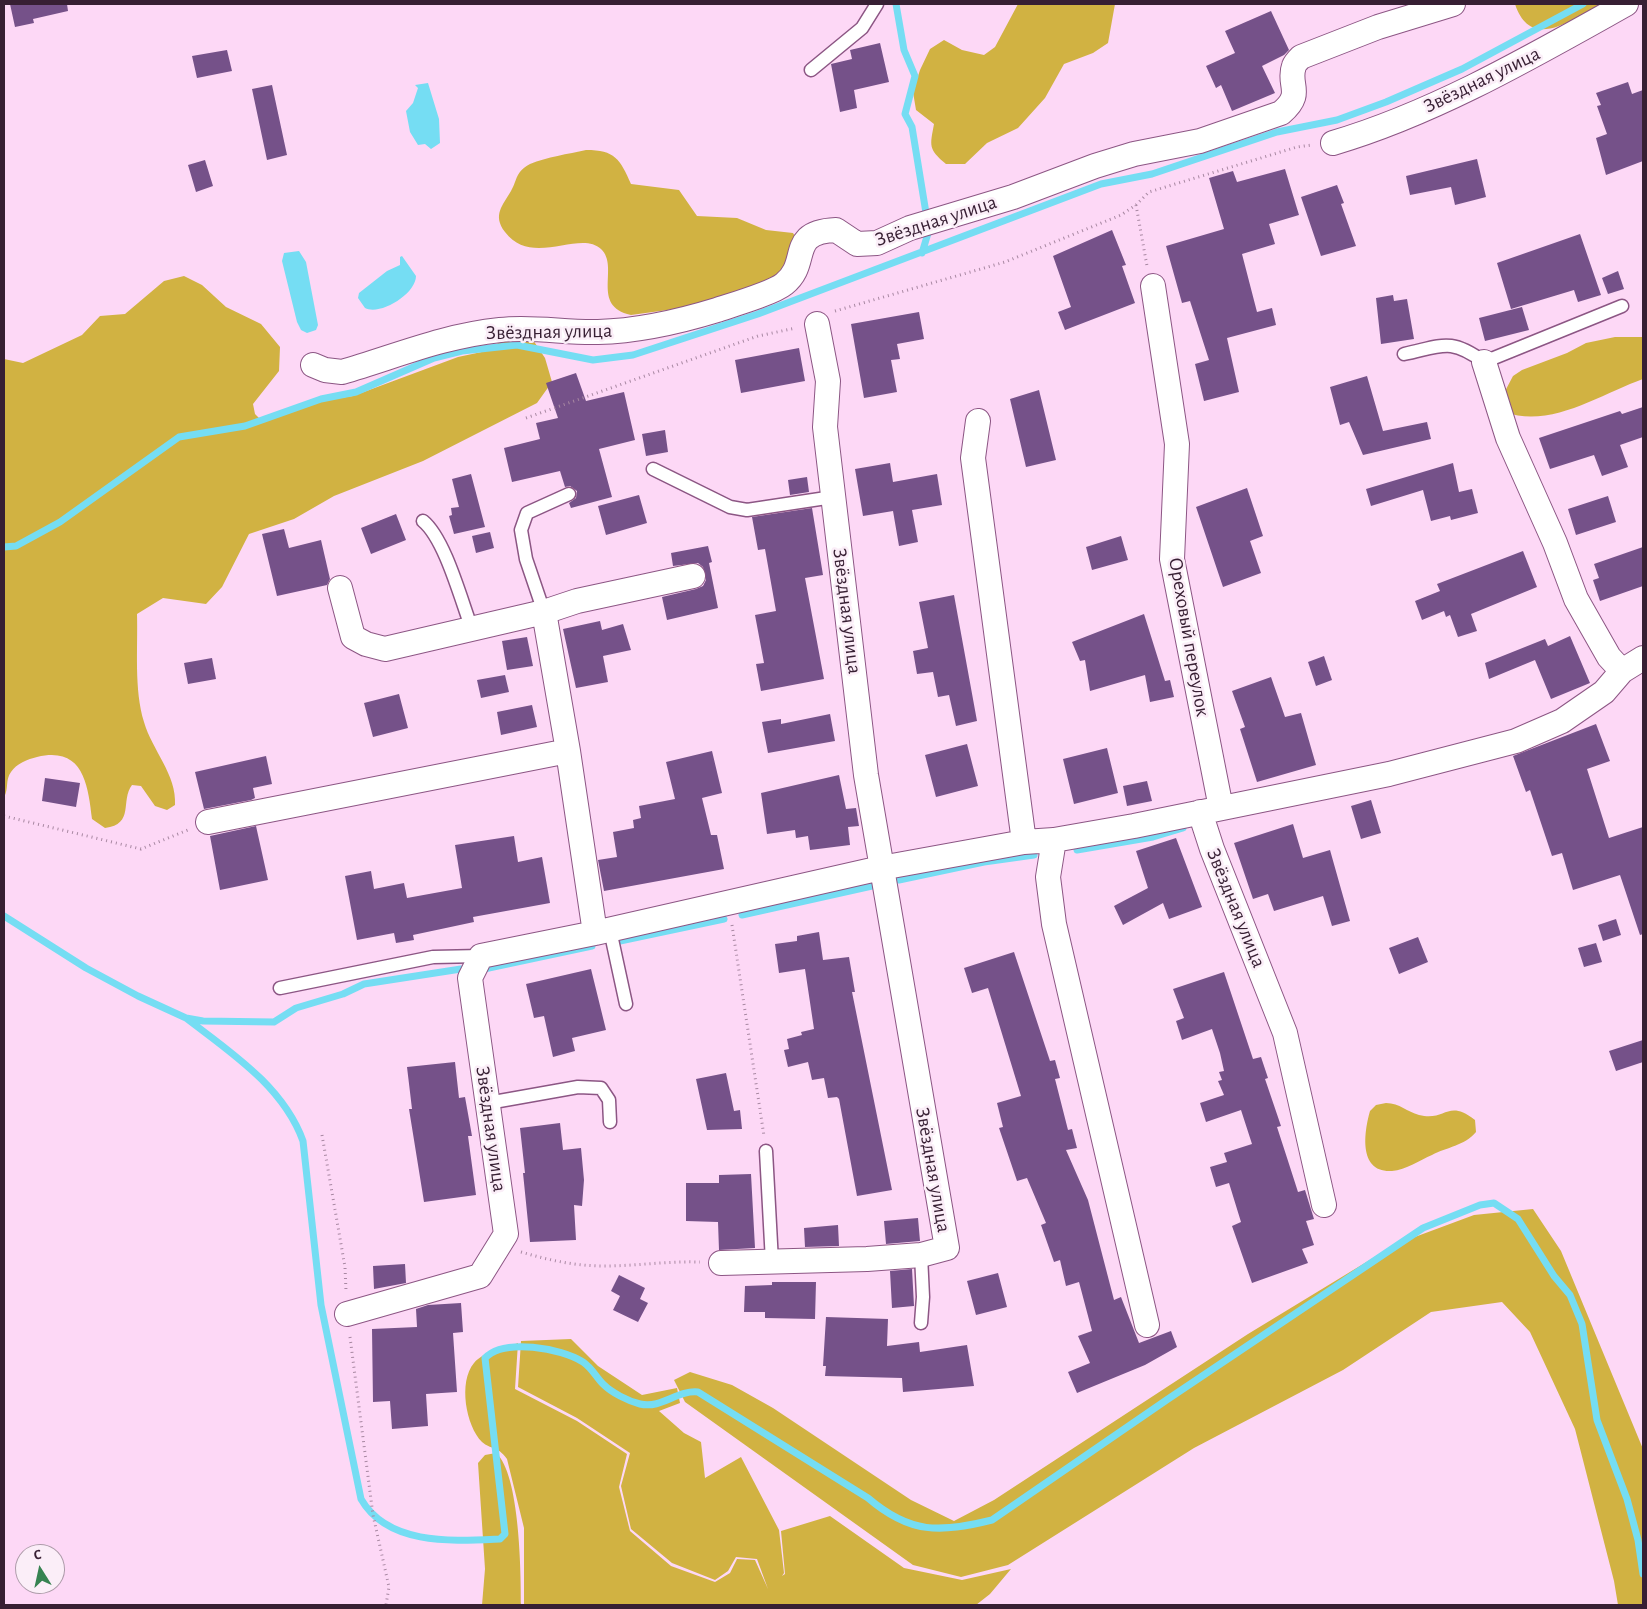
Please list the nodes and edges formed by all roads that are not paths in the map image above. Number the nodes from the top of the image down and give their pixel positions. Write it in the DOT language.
graph roads {
  1 [pos="877,4"];
  2 [pos="1453,4"];
  3 [pos="1626,4"];
  4 [pos="811,70"];
  5 [pos="1333,143"];
  6 [pos="1153,286"];
  7 [pos="1622,306"];
  8 [pos="818,324"];
  9 [pos="1404,354"];
  10 [pos="1484,362"];
  11 [pos="313,365"];
  12 [pos="978,421"];
  13 [pos="653,469"];
  14 [pos="570,494"];
  15 [pos="833,497"];
  16 [pos="422,521"];
  17 [pos="692,576"];
  18 [pos="340,588"];
  19 [pos="544,612"];
  20 [pos="472,629"];
  21 [pos="1643,658"];
  22 [pos="1622,671"];
  23 [pos="568,751"];
  24 [pos="1210,810"];
  25 [pos="208,822"];
  26 [pos="1054,840"];
  27 [pos="1024,842"];
  28 [pos="881,868"];
  29 [pos="602,932"];
  30 [pos="481,956"];
  31 [pos="280,988"];
  32 [pos="626,1004"];
  33 [pos="488,1103"];
  34 [pos="610,1122"];
  35 [pos="766,1152"];
  36 [pos="1324,1205"];
  37 [pos="921,1255"];
  38 [pos="772,1262"];
  39 [pos="721,1263"];
  40 [pos="347,1314"];
  41 [pos="921,1323"];
  42 [pos="1147,1325"];
  1 -- 4 [label="lane"];
  2 -- 11 [label="street, Звёздная улица"];
  3 -- 5 [label="street, Звёздная улица"];
  6 -- 24 [label="street, Ореховый переулок"];
  7 -- 10 [label="lane"];
  8 -- 15 [label="street, Звёздная улица"];
  9 -- 10 [label="lane"];
  10 -- 22 [label="street"];
  12 -- 27 [label="street"];
  13 -- 15 [label="lane"];
  14 -- 19 [label="lane"];
  15 -- 28 [label="street, Звёздная улица"];
  16 -- 20 [label="lane"];
  17 -- 19 [label="street"];
  18 -- 20 [label="street"];
  19 -- 20 [label="street"];
  19 -- 23 [label="street"];
  21 -- 22 [label="street"];
  22 -- 24 [label="street"];
  23 -- 25 [label="street"];
  23 -- 29 [label="street"];
  24 -- 26 [label="street"];
  24 -- 36 [label="street, Звёздная улица"];
  26 -- 27 [label="street"];
  26 -- 42 [label="street"];
  27 -- 28 [label="street"];
  28 -- 29 [label="street"];
  28 -- 37 [label="street, Звёздная улица"];
  29 -- 30 [label="street"];
  29 -- 32 [label="lane"];
  30 -- 31 [label="lane"];
  30 -- 33 [label="street, Звёздная улица"];
  33 -- 34 [label="lane"];
  33 -- 40 [label="street, Звёздная улица"];
  35 -- 38 [label="lane"];
  37 -- 38 [label="street, Звёздная улица"];
  37 -- 41 [label="lane"];
  38 -- 39 [label="street, Звёздная улица"];
}
